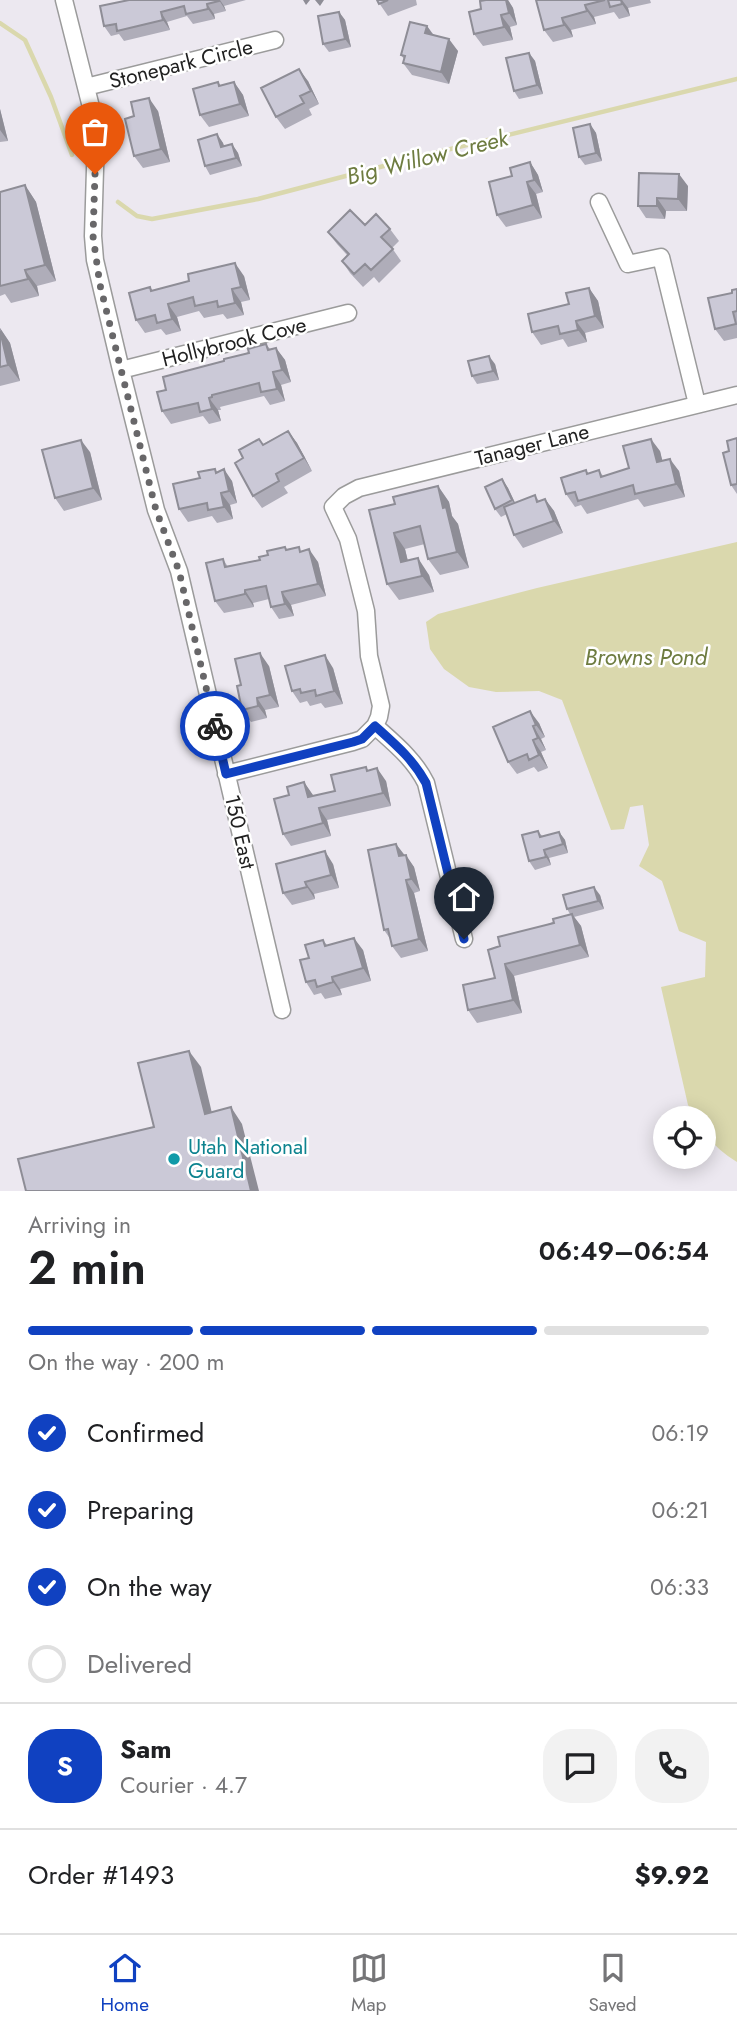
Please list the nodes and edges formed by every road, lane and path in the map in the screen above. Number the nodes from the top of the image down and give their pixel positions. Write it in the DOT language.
graph roads {
  1 [pos="64,0"];
  2 [pos="275,40"];
  3 [pos="86,88"];
  4 [pos="599,201"];
  5 [pos="348,313"];
  6 [pos="121,370"];
  7 [pos="737,395"];
  8 [pos="697,404"];
  9 [pos="375,726"];
  10 [pos="226,774"];
  11 [pos="464,939"];
  12 [pos="282,1010"];
  1 -- 3 [label="street, 150 East"];
  2 -- 3 [label="street, Stonepark Circle"];
  3 -- 6 [label="street, 150 East"];
  4 -- 8 [label="street"];
  5 -- 6 [label="street, Hollybrook Cove"];
  6 -- 10 [label="street, 150 East"];
  7 -- 8 [label="street, Tanager Lane"];
  8 -- 9 [label="street, Tanager Lane"];
  9 -- 10 [label="street"];
  9 -- 11 [label="street"];
  10 -- 12 [label="street, 150 East"];
}
